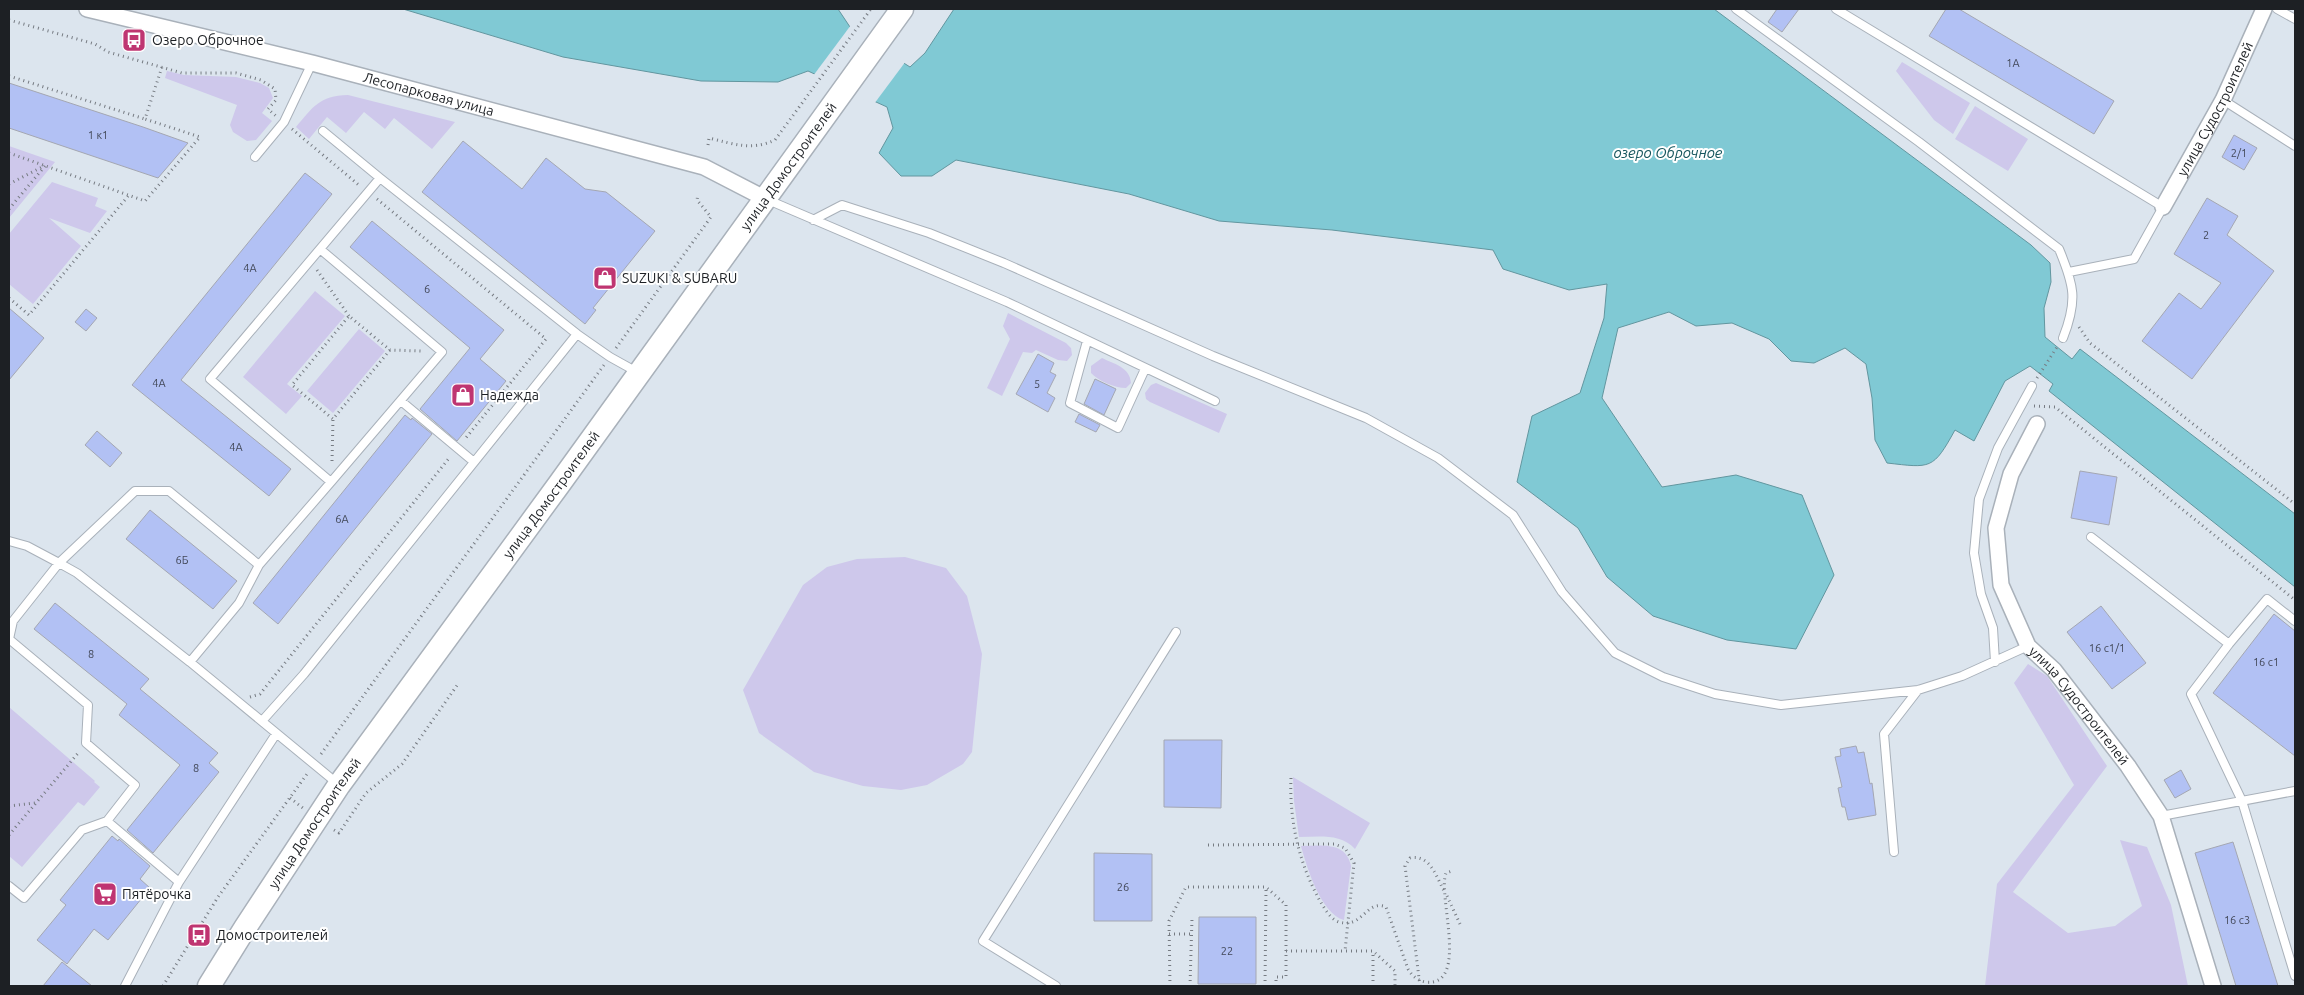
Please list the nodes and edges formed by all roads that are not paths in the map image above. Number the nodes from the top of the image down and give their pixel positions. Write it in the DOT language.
graph roads {
  1 [pos="87,9"];
  2 [pos="1736,9"];
  3 [pos="1836,9"];
  4 [pos="2264,9"];
  5 [pos="2277,9"];
  6 [pos="902,10"];
  7 [pos="2295,19"];
  8 [pos="312,63"];
  9 [pos="2223,100"];
  10 [pos="323,131"];
  11 [pos="2295,146"];
  12 [pos="255,157"];
  13 [pos="380,178"];
  14 [pos="764,198"];
  15 [pos="2163,207"];
  16 [pos="813,220"];
  17 [pos="320,249"];
  18 [pos="2068,272"];
  19 [pos="577,334"];
  20 [pos="1087,341"];
  21 [pos="2061,341"];
  22 [pos="1145,369"];
  23 [pos="639,374"];
  24 [pos="2034,382"];
  25 [pos="401,401"];
  26 [pos="1215,401"];
  27 [pos="2036,424"];
  28 [pos="474,462"];
  29 [pos="331,482"];
  30 [pos="2091,537"];
  31 [pos="9,541"];
  32 [pos="60,563"];
  33 [pos="259,566"];
  34 [pos="2295,621"];
  35 [pos="1176,632"];
  36 [pos="9,639"];
  37 [pos="2229,644"];
  38 [pos="2028,646"];
  39 [pos="190,662"];
  40 [pos="1995,662"];
  41 [pos="1918,690"];
  42 [pos="262,721"];
  43 [pos="276,734"];
  44 [pos="339,785"];
  45 [pos="2295,791"];
  46 [pos="2242,800"];
  47 [pos="2161,816"];
  48 [pos="107,821"];
  49 [pos="1894,852"];
  50 [pos="179,882"];
  51 [pos="9,886"];
  52 [pos="2295,976"];
  53 [pos="125,986"];
  54 [pos="209,986"];
  55 [pos="1056,986"];
  56 [pos="2213,986"];
  1 -- 8 [label="street, Лесопарковая улица"];
  2 -- 18 [label="lane"];
  3 -- 15 [label="lane"];
  4 -- 9 [label="street, улица Судостроителей"];
  5 -- 7 [label="lane"];
  6 -- 14 [label="main road, улица Домостроителей"];
  8 -- 12 [label="lane"];
  8 -- 14 [label="street, Лесопарковая улица"];
  9 -- 11 [label="lane"];
  9 -- 15 [label="street, улица Судостроителей"];
  10 -- 13 [label="lane"];
  13 -- 17 [label="lane"];
  13 -- 19 [label="lane"];
  14 -- 16 [label="lane"];
  14 -- 23 [label="main road, улица Домостроителей"];
  15 -- 18 [label="lane"];
  16 -- 20 [label="lane"];
  16 -- 41 [label="lane"];
  17 -- 25 [label="lane"];
  17 -- 29 [label="lane"];
  18 -- 21 [label="lane"];
  19 -- 23 [label="lane"];
  19 -- 28 [label="lane"];
  20 -- 22 [label="lane"];
  20 -- 22 [label="lane"];
  22 -- 26 [label="lane"];
  23 -- 44 [label="main road, улица Домостроителей"];
  24 -- 40 [label="lane"];
  25 -- 28 [label="lane"];
  25 -- 29 [label="lane"];
  27 -- 38 [label="street, улица Судостроителей"];
  28 -- 42 [label="lane"];
  29 -- 33 [label="lane"];
  30 -- 37 [label="lane"];
  31 -- 32 [label="lane"];
  32 -- 33 [label="lane"];
  32 -- 36 [label="lane"];
  32 -- 39 [label="lane"];
  33 -- 39 [label="lane"];
  34 -- 37 [label="lane"];
  35 -- 55 [label="lane"];
  36 -- 48 [label="lane"];
  37 -- 46 [label="lane"];
  38 -- 40 [label="lane"];
  38 -- 47 [label="street, улица Судостроителей"];
  39 -- 42 [label="lane"];
  40 -- 41 [label="lane"];
  41 -- 49 [label="lane"];
  42 -- 43 [label="lane"];
  43 -- 44 [label="lane"];
  43 -- 50 [label="lane"];
  44 -- 54 [label="main road, улица Домостроителей"];
  45 -- 46 [label="lane"];
  46 -- 47 [label="lane"];
  46 -- 52 [label="lane"];
  47 -- 56 [label="street, улица Судостроителей"];
  48 -- 50 [label="lane"];
  48 -- 51 [label="lane"];
  50 -- 53 [label="lane"];
}
